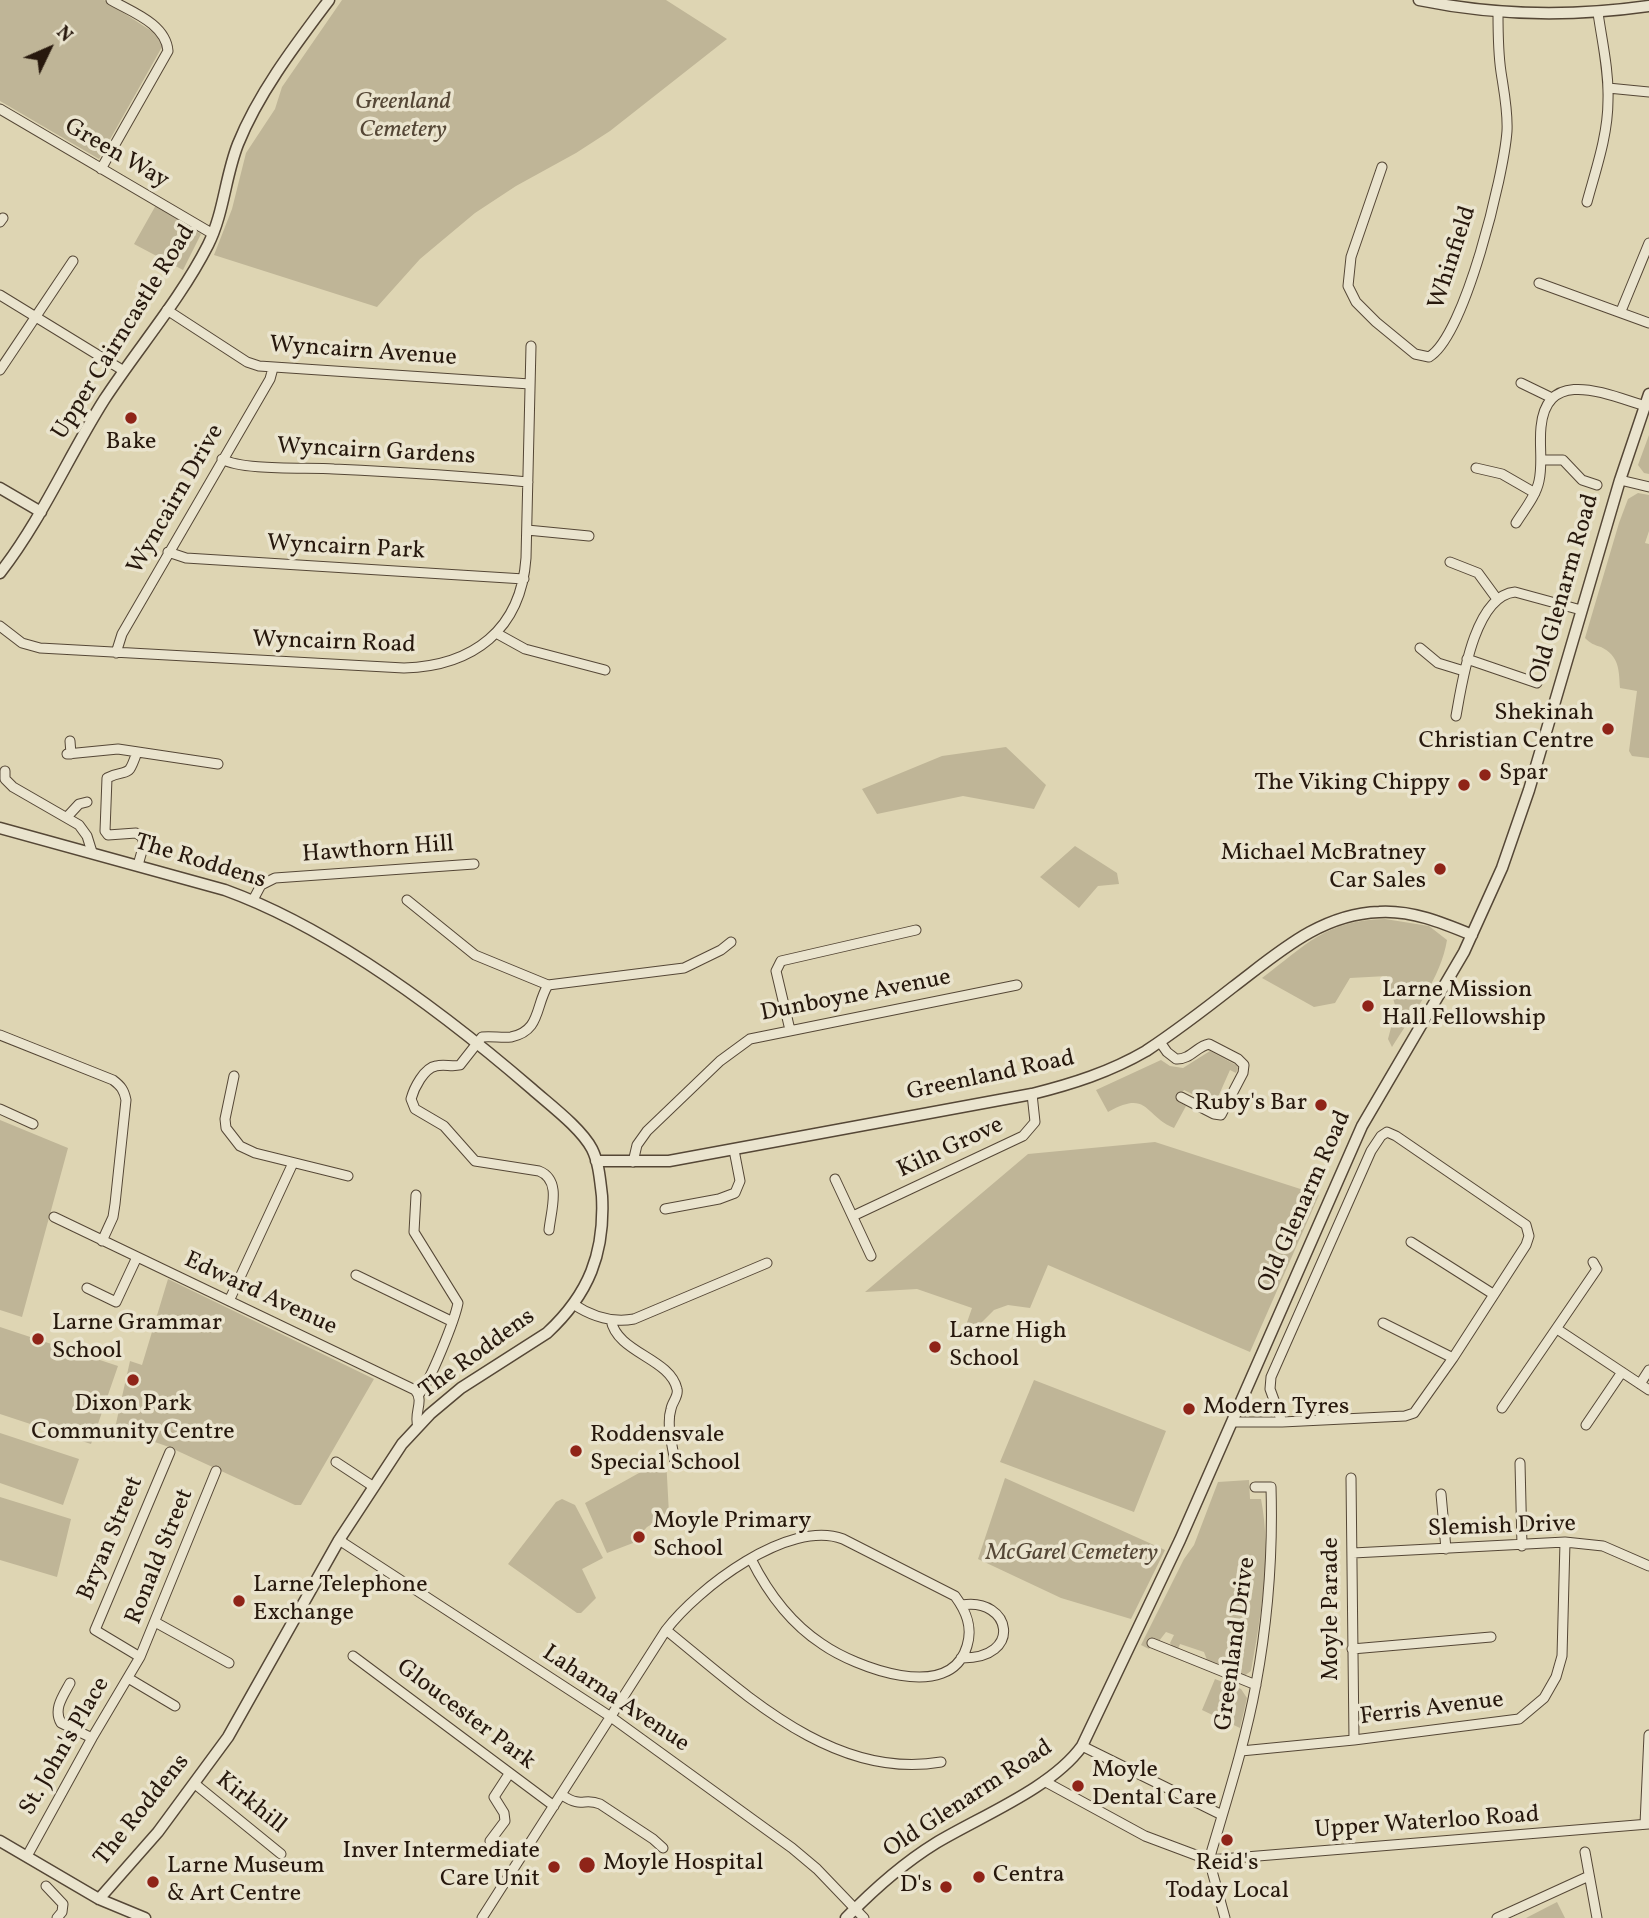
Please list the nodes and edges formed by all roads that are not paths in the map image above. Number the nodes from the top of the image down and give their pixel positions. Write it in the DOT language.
graph roads {
  1 [pos="111,0"];
  2 [pos="329,0"];
  3 [pos="1419,0"];
  4 [pos="1649,6"];
  5 [pos="1498,13"];
  6 [pos="1598,13"];
  7 [pos="1608,88"];
  8 [pos="1649,92"];
  9 [pos="0,109"];
  10 [pos="1382,167"];
  11 [pos="100,169"];
  12 [pos="1587,202"];
  13 [pos="214,234"];
  14 [pos="1649,243"];
  15 [pos="73,261"];
  16 [pos="1539,283"];
  17 [pos="0,295"];
  18 [pos="167,310"];
  19 [pos="1621,311"];
  20 [pos="36,317"];
  21 [pos="1649,323"];
  22 [pos="531,346"];
  23 [pos="273,368"];
  24 [pos="0,370"];
  25 [pos="124,371"];
  26 [pos="1521,383"];
  27 [pos="530,384"];
  28 [pos="1649,394"];
  29 [pos="1552,398"];
  30 [pos="1645,406"];
  31 [pos="222,458"];
  32 [pos="1541,460"];
  33 [pos="1476,468"];
  34 [pos="1620,480"];
  35 [pos="528,482"];
  36 [pos="1597,485"];
  37 [pos="1649,487"];
  38 [pos="0,488"];
  39 [pos="1535,493"];
  40 [pos="41,512"];
  41 [pos="1516,523"];
  42 [pos="527,530"];
  43 [pos="589,536"];
  44 [pos="168,552"];
  45 [pos="1450,562"];
  46 [pos="0,573"];
  47 [pos="524,579"];
  48 [pos="1497,598"];
  49 [pos="1581,610"];
  50 [pos="0,626"];
  51 [pos="496,633"];
  52 [pos="1420,648"];
  53 [pos="116,653"];
  54 [pos="1467,659"];
  55 [pos="605,670"];
  56 [pos="1464,671"];
  57 [pos="1537,683"];
  58 [pos="1456,716"];
  59 [pos="70,740"];
  60 [pos="137,752"];
  61 [pos="213,766"];
  62 [pos="5,771"];
  63 [pos="87,802"];
  64 [pos="67,817"];
  65 [pos="0,828"];
  66 [pos="92,852"];
  67 [pos="474,864"];
  68 [pos="138,865"];
  69 [pos="253,900"];
  70 [pos="407,900"];
  71 [pos="916,930"];
  72 [pos="1472,935"];
  73 [pos="731,942"];
  74 [pos="548,985"];
  75 [pos="1017,985"];
  76 [pos="790,1030"];
  77 [pos="0,1035"];
  78 [pos="1160,1042"];
  79 [pos="478,1044"];
  80 [pos="234,1076"];
  81 [pos="1032,1094"];
  82 [pos="1181,1097"];
  83 [pos="0,1109"];
  84 [pos="33,1124"];
  85 [pos="734,1150"];
  86 [pos="596,1161"];
  87 [pos="633,1162"];
  88 [pos="293,1163"];
  89 [pos="348,1176"];
  90 [pos="835,1179"];
  91 [pos="416,1195"];
  92 [pos="665,1209"];
  93 [pos="853,1216"];
  94 [pos="54,1217"];
  95 [pos="549,1230"];
  96 [pos="102,1241"];
  97 [pos="1411,1242"];
  98 [pos="871,1256"];
  99 [pos="138,1258"];
  100 [pos="1593,1262"];
  101 [pos="767,1263"];
  102 [pos="356,1275"];
  103 [pos="87,1288"];
  104 [pos="1493,1294"];
  105 [pos="229,1301"];
  106 [pos="573,1304"];
  107 [pos="611,1320"];
  108 [pos="452,1321"];
  109 [pos="1383,1323"];
  110 [pos="1557,1329"];
  111 [pos="1453,1358"];
  112 [pos="1649,1370"];
  113 [pos="1622,1372"];
  114 [pos="1645,1387"];
  115 [pos="419,1394"];
  116 [pos="1502,1408"];
  117 [pos="1233,1422"];
  118 [pos="1282,1422"];
  119 [pos="1586,1425"];
  120 [pos="418,1426"];
  121 [pos="170,1452"];
  122 [pos="335,1462"];
  123 [pos="674,1463"];
  124 [pos="1520,1463"];
  125 [pos="216,1471"];
  126 [pos="1351,1478"];
  127 [pos="374,1487"];
  128 [pos="1255,1487"];
  129 [pos="1441,1494"];
  130 [pos="340,1540"];
  131 [pos="1565,1542"];
  132 [pos="1522,1546"];
  133 [pos="1447,1549"];
  134 [pos="1353,1553"];
  135 [pos="751,1559"];
  136 [pos="1649,1566"];
  137 [pos="962,1605"];
  138 [pos="155,1622"];
  139 [pos="666,1630"];
  140 [pos="1491,1637"];
  141 [pos="1152,1643"];
  142 [pos="1352,1649"];
  143 [pos="353,1656"];
  144 [pos="140,1657"];
  145 [pos="961,1658"];
  146 [pos="229,1663"];
  147 [pos="128,1678"];
  148 [pos="70,1683"];
  149 [pos="1256,1685"];
  150 [pos="175,1706"];
  151 [pos="611,1717"];
  152 [pos="1649,1735"];
  153 [pos="92,1738"];
  154 [pos="1354,1740"];
  155 [pos="1082,1746"];
  156 [pos="1241,1751"];
  157 [pos="941,1762"];
  158 [pos="509,1774"];
  159 [pos="1044,1781"];
  160 [pos="195,1784"];
  161 [pos="562,1795"];
  162 [pos="554,1807"];
  163 [pos="1222,1815"];
  164 [pos="1647,1824"];
  165 [pos="0,1841"];
  166 [pos="489,1841"];
  167 [pos="663,1848"];
  168 [pos="1585,1852"];
  169 [pos="281,1854"];
  170 [pos="27,1856"];
  171 [pos="1209,1860"];
  172 [pos="1589,1876"];
  173 [pos="46,1886"];
  174 [pos="99,1899"];
  175 [pos="855,1909"];
  176 [pos="57,1918"];
  177 [pos="145,1918"];
  178 [pos="482,1918"];
  179 [pos="846,1918"];
  180 [pos="864,1918"];
  181 [pos="1225,1918"];
  182 [pos="1497,1918"];
  183 [pos="1597,1918"];
  1 -- 11 [label="street"];
  2 -- 13 [label="street, Upper Cairncastle Road"];
  3 -- 5 [label="street"];
  4 -- 6 [label="street"];
  5 -- 6 [label="street"];
  5 -- 10 [label="street, Whinfield"];
  6 -- 7 [label="street"];
  7 -- 8 [label="street"];
  7 -- 12 [label="street"];
  9 -- 11 [label="street, Green Way"];
  11 -- 13 [label="street, Green Way"];
  13 -- 18 [label="street, Upper Cairncastle Road"];
  14 -- 19 [label="street"];
  15 -- 20 [label="street"];
  16 -- 19 [label="street"];
  17 -- 20 [label="street"];
  18 -- 23 [label="street, Wyncairn Avenue"];
  18 -- 25 [label="street, Upper Cairncastle Road"];
  19 -- 21 [label="street"];
  20 -- 24 [label="street"];
  20 -- 25 [label="street"];
  22 -- 27 [label="street, Wyncairn Road"];
  23 -- 27 [label="street, Wyncairn Avenue"];
  23 -- 31 [label="street, Wyncairn Drive"];
  25 -- 40 [label="street, Upper Cairncastle Road"];
  26 -- 29 [label="street"];
  27 -- 35 [label="street, Wyncairn Road"];
  28 -- 30 [label="street, Old Glenarm Road"];
  29 -- 30 [label="street"];
  29 -- 32 [label="street"];
  30 -- 34 [label="street, Old Glenarm Road"];
  31 -- 35 [label="street, Wyncairn Gardens"];
  31 -- 44 [label="street, Wyncairn Drive"];
  32 -- 36 [label="street"];
  32 -- 39 [label="street"];
  33 -- 39 [label="street"];
  34 -- 37 [label="street"];
  34 -- 49 [label="street, Old Glenarm Road"];
  35 -- 42 [label="street, Wyncairn Road"];
  38 -- 40 [label="street"];
  39 -- 41 [label="street"];
  40 -- 46 [label="street, Upper Cairncastle Road"];
  42 -- 43 [label="street"];
  42 -- 47 [label="street, Wyncairn Road"];
  44 -- 47 [label="street, Wyncairn Park"];
  44 -- 53 [label="street, Wyncairn Drive"];
  45 -- 48 [label="street"];
  47 -- 51 [label="street, Wyncairn Road"];
  48 -- 49 [label="street"];
  48 -- 54 [label="street"];
  49 -- 72 [label="street, Old Glenarm Road"];
  50 -- 53 [label="street, Wyncairn Road"];
  51 -- 53 [label="street, Wyncairn Road"];
  51 -- 55 [label="street"];
  52 -- 56 [label="street"];
  54 -- 56 [label="street"];
  54 -- 57 [label="street"];
  56 -- 58 [label="street"];
  59 -- 60 [label="street"];
  60 -- 61 [label="street"];
  60 -- 68 [label="street"];
  62 -- 64 [label="street"];
  63 -- 64 [label="street"];
  64 -- 66 [label="street"];
  65 -- 66 [label="street, The Roddens"];
  66 -- 68 [label="street, The Roddens"];
  67 -- 69 [label="street, Hawthorn Hill"];
  68 -- 69 [label="street, The Roddens"];
  69 -- 79 [label="street, The Roddens"];
  70 -- 74 [label="street"];
  71 -- 76 [label="street"];
  72 -- 78 [label="street, Greenland Road"];
  72 -- 117 [label="street, Old Glenarm Road"];
  73 -- 74 [label="street"];
  74 -- 79 [label="street"];
  75 -- 76 [label="street, Dunboyne Avenue"];
  76 -- 87 [label="street, Dunboyne Avenue"];
  77 -- 96 [label="street"];
  78 -- 81 [label="street, Greenland Road"];
  78 -- 82 [label="street"];
  79 -- 86 [label="street, The Roddens"];
  79 -- 95 [label="street"];
  80 -- 88 [label="street"];
  81 -- 85 [label="street, Greenland Road"];
  81 -- 93 [label="street, Kiln Grove"];
  83 -- 84 [label="street"];
  85 -- 87 [label="street, Greenland Road"];
  85 -- 92 [label="street"];
  86 -- 87 [label="street, Greenland Road"];
  86 -- 106 [label="street, The Roddens"];
  88 -- 89 [label="street"];
  88 -- 105 [label="street"];
  90 -- 93 [label="street"];
  91 -- 108 [label="street"];
  93 -- 98 [label="street"];
  94 -- 96 [label="street, Edward Avenue"];
  96 -- 99 [label="street, Edward Avenue"];
  97 -- 104 [label="street"];
  99 -- 103 [label="street"];
  99 -- 105 [label="street, Edward Avenue"];
  100 -- 110 [label="street"];
  101 -- 107 [label="street"];
  102 -- 108 [label="street"];
  104 -- 111 [label="street"];
  104 -- 118 [label="street"];
  105 -- 115 [label="street, Edward Avenue"];
  106 -- 107 [label="street"];
  106 -- 120 [label="street, The Roddens"];
  107 -- 123 [label="street"];
  108 -- 115 [label="street"];
  109 -- 111 [label="street"];
  110 -- 113 [label="street"];
  110 -- 116 [label="street"];
  111 -- 118 [label="street"];
  112 -- 114 [label="street"];
  113 -- 114 [label="street"];
  113 -- 119 [label="street"];
  115 -- 120 [label="street"];
  117 -- 118 [label="street"];
  117 -- 155 [label="street, Old Glenarm Road"];
  120 -- 127 [label="street, The Roddens"];
  121 -- 144 [label="street, Bryan Street"];
  122 -- 127 [label="street"];
  124 -- 132 [label="street"];
  125 -- 138 [label="street, Ronald Street"];
  126 -- 134 [label="street, Moyle Parade"];
  127 -- 130 [label="street, The Roddens"];
  128 -- 149 [label="street, Greenland Drive"];
  129 -- 133 [label="street"];
  130 -- 151 [label="street, Laharna Avenue"];
  130 -- 160 [label="street, The Roddens"];
  131 -- 132 [label="street, Slemish Drive"];
  131 -- 136 [label="street, Slemish Drive"];
  131 -- 154 [label="street, Ferris Avenue"];
  132 -- 133 [label="street, Slemish Drive"];
  133 -- 134 [label="street, Slemish Drive"];
  134 -- 142 [label="street, Moyle Parade"];
  135 -- 137 [label="street"];
  135 -- 139 [label="street"];
  135 -- 145 [label="street"];
  137 -- 145 [label="street"];
  137 -- 145 [label="street"];
  138 -- 144 [label="street, Ronald Street"];
  138 -- 146 [label="street"];
  139 -- 151 [label="street"];
  139 -- 157 [label="street"];
  140 -- 142 [label="street"];
  141 -- 149 [label="street"];
  142 -- 154 [label="street, Moyle Parade"];
  143 -- 158 [label="street, Gloucester Park"];
  144 -- 147 [label="street, St. John's Place"];
  147 -- 150 [label="street"];
  147 -- 153 [label="street, St. John's Place"];
  148 -- 153 [label="street"];
  149 -- 156 [label="street, Greenland Drive"];
  151 -- 161 [label="street"];
  151 -- 175 [label="street, Laharna Avenue"];
  152 -- 164 [label="street"];
  153 -- 170 [label="street, St. John's Place"];
  154 -- 156 [label="street, Ferris Avenue"];
  155 -- 159 [label="street, Old Glenarm Road"];
  155 -- 163 [label="street"];
  156 -- 163 [label="street, Greenland Drive"];
  158 -- 162 [label="street, Gloucester Park"];
  158 -- 166 [label="street"];
  159 -- 171 [label="street"];
  159 -- 175 [label="street, Old Glenarm Road"];
  160 -- 169 [label="street, Kirkhill"];
  160 -- 174 [label="street, The Roddens"];
  161 -- 162 [label="street"];
  161 -- 167 [label="street"];
  162 -- 178 [label="street"];
  163 -- 171 [label="street, Greenland Drive"];
  164 -- 171 [label="street, Upper Waterloo Road"];
  165 -- 170 [label="street"];
  168 -- 172 [label="street"];
  170 -- 174 [label="street"];
  171 -- 181 [label="street"];
  172 -- 182 [label="street"];
  172 -- 183 [label="street"];
  173 -- 176 [label="street"];
  174 -- 177 [label="street"];
  175 -- 179 [label="street, Old Glenarm Road"];
  175 -- 180 [label="street, Laharna Avenue"];
}
